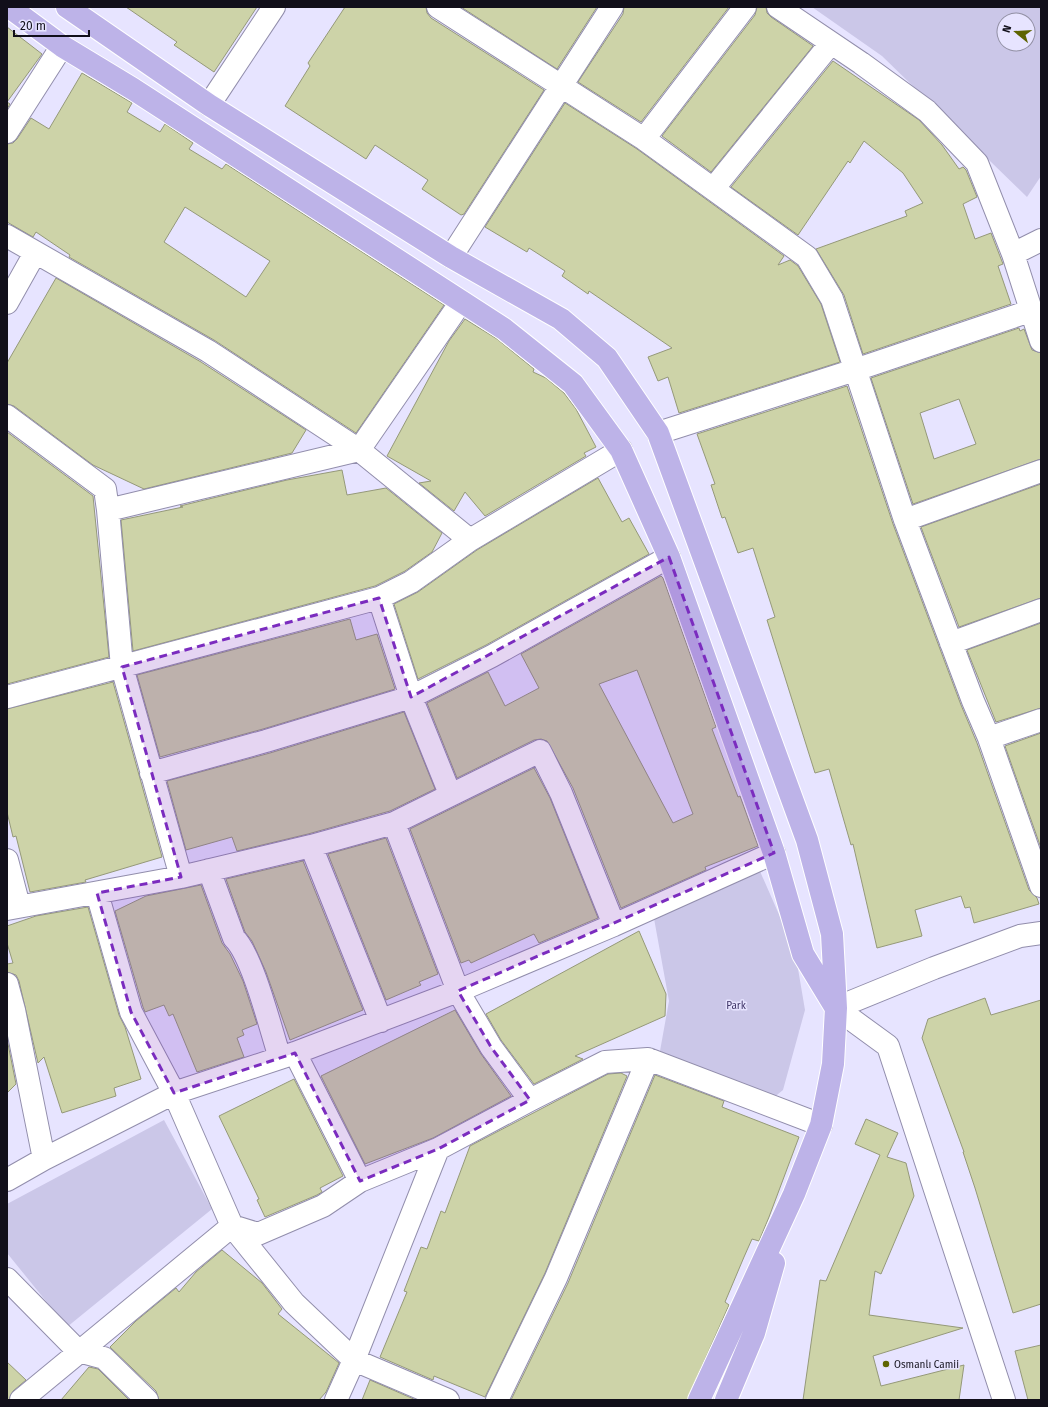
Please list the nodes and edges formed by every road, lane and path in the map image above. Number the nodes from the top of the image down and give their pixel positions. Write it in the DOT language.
graph roads {
  1 [pos="9,7"];
  2 [pos="67,7"];
  3 [pos="274,7"];
  4 [pos="438,7"];
  5 [pos="612,7"];
  6 [pos="745,7"];
  7 [pos="778,7"];
  8 [pos="831,43"];
  9 [pos="62,46"];
  10 [pos="560,86"];
  11 [pos="209,105"];
  12 [pos="7,132"];
  13 [pos="644,139"];
  14 [pos="713,190"];
  15 [pos="7,236"];
  16 [pos="1041,240"];
  17 [pos="35,253"];
  18 [pos="1013,254"];
  19 [pos="451,257"];
  20 [pos="462,302"];
  21 [pos="7,303"];
  22 [pos="1030,311"];
  23 [pos="1041,341"];
  24 [pos="855,370"];
  25 [pos="7,416"];
  26 [pos="658,433"];
  27 [pos="359,450"];
  28 [pos="621,450"];
  29 [pos="1041,471"];
  30 [pos="108,510"];
  31 [pos="904,520"];
  32 [pos="470,540"];
  33 [pos="669,557"];
  34 [pos="379,598"];
  35 [pos="1041,610"];
  36 [pos="951,643"];
  37 [pos="122,667"];
  38 [pos="7,697"];
  39 [pos="411,697"];
  40 [pos="1041,720"];
  41 [pos="989,738"];
  42 [pos="151,773"];
  43 [pos="450,794"];
  44 [pos="394,823"];
  45 [pos="311,846"];
  46 [pos="774,853"];
  47 [pos="7,860"];
  48 [pos="209,870"];
  49 [pos="181,877"];
  50 [pos="1041,886"];
  51 [pos="97,893"];
  52 [pos="13,908"];
  53 [pos="614,925"];
  54 [pos="1041,933"];
  55 [pos="7,984"];
  56 [pos="458,991"];
  57 [pos="836,1008"];
  58 [pos="10,1011"];
  59 [pos="382,1021"];
  60 [pos="288,1056"];
  61 [pos="648,1059"];
  62 [pos="174,1093"];
  63 [pos="530,1100"];
  64 [pos="821,1125"];
  65 [pos="438,1149"];
  66 [pos="44,1159"];
  67 [pos="7,1180"];
  68 [pos="360,1181"];
  69 [pos="794,1194"];
  70 [pos="232,1226"];
  71 [pos="7,1279"];
  72 [pos="78,1351"];
  73 [pos="354,1360"];
  74 [pos="21,1400"];
  75 [pos="147,1400"];
  76 [pos="336,1400"];
  77 [pos="448,1400"];
  78 [pos="497,1400"];
  79 [pos="699,1400"];
  80 [pos="726,1400"];
  81 [pos="1004,1400"];
  1 -- 9 [label="main road"];
  2 -- 11 [label="main road"];
  3 -- 11 [label="street"];
  4 -- 10 [label="street"];
  5 -- 10 [label="street"];
  6 -- 13 [label="street"];
  7 -- 8 [label="street"];
  8 -- 14 [label="street"];
  8 -- 18 [label="street"];
  9 -- 12 [label="street"];
  9 -- 20 [label="main road"];
  10 -- 13 [label="street"];
  10 -- 19 [label="street"];
  11 -- 19 [label="main road"];
  13 -- 14 [label="street"];
  14 -- 24 [label="street"];
  15 -- 17 [label="street"];
  16 -- 18 [label="street"];
  17 -- 21 [label="street"];
  17 -- 27 [label="street"];
  18 -- 22 [label="street"];
  19 -- 26 [label="main road"];
  20 -- 27 [label="street"];
  20 -- 28 [label="main road"];
  22 -- 23 [label="street"];
  22 -- 24 [label="street"];
  24 -- 26 [label="street"];
  24 -- 31 [label="street"];
  25 -- 30 [label="street"];
  26 -- 57 [label="main road"];
  27 -- 30 [label="street"];
  27 -- 32 [label="street"];
  28 -- 32 [label="street"];
  28 -- 33 [label="main road"];
  29 -- 31 [label="street"];
  30 -- 37 [label="street"];
  31 -- 36 [label="street"];
  32 -- 34 [label="street"];
  33 -- 39 [label="street"];
  33 -- 46 [label="main road"];
  34 -- 37 [label="street"];
  34 -- 39 [label="street"];
  35 -- 36 [label="street"];
  36 -- 41 [label="street"];
  37 -- 38 [label="street"];
  37 -- 42 [label="street"];
  39 -- 42 [label="street"];
  39 -- 43 [label="street"];
  40 -- 41 [label="street"];
  41 -- 50 [label="street"];
  42 -- 49 [label="street"];
  43 -- 44 [label="street"];
  43 -- 53 [label="street"];
  44 -- 45 [label="street"];
  44 -- 56 [label="street"];
  45 -- 48 [label="street"];
  45 -- 59 [label="street"];
  46 -- 53 [label="street"];
  46 -- 57 [label="main road"];
  47 -- 52 [label="street"];
  48 -- 49 [label="street"];
  48 -- 60 [label="street"];
  49 -- 51 [label="street"];
  51 -- 52 [label="street"];
  51 -- 62 [label="street"];
  53 -- 56 [label="street"];
  54 -- 57 [label="street"];
  55 -- 58 [label="street"];
  56 -- 59 [label="street"];
  56 -- 63 [label="street"];
  57 -- 64 [label="main road"];
  57 -- 81 [label="street"];
  58 -- 66 [label="street"];
  59 -- 60 [label="street"];
  60 -- 62 [label="street"];
  60 -- 68 [label="street"];
  61 -- 63 [label="street"];
  61 -- 64 [label="street"];
  61 -- 78 [label="street"];
  62 -- 66 [label="street"];
  62 -- 70 [label="street"];
  63 -- 65 [label="street"];
  64 -- 69 [label="main road"];
  65 -- 68 [label="street"];
  65 -- 73 [label="street"];
  66 -- 67 [label="street"];
  68 -- 70 [label="street"];
  69 -- 79 [label="main road"];
  69 -- 80 [label="main road"];
  70 -- 72 [label="street"];
  70 -- 73 [label="street"];
  71 -- 72 [label="street"];
  72 -- 74 [label="street"];
  72 -- 75 [label="street"];
  73 -- 76 [label="street"];
  73 -- 77 [label="street"];
}
